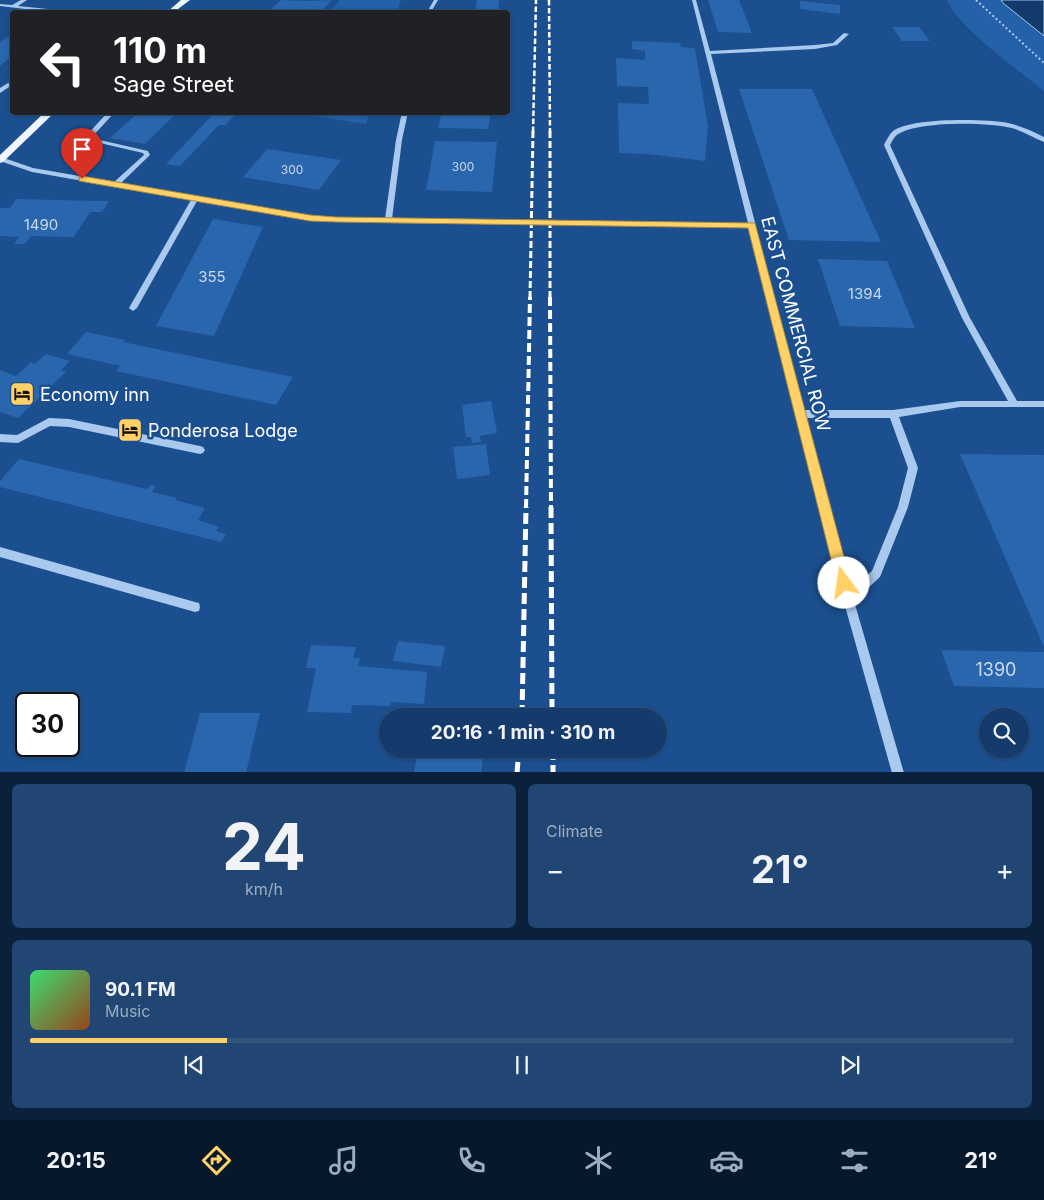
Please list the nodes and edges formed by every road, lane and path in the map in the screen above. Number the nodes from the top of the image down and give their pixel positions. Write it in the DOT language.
graph roads {
  1 [pos="25,0"];
  2 [pos="186,0"];
  3 [pos="694,0"];
  4 [pos="976,0"];
  5 [pos="0,6"];
  6 [pos="12,7"];
  7 [pos="40,10"];
  8 [pos="173,10"];
  9 [pos="846,34"];
  10 [pos="707,53"];
  11 [pos="1044,63"];
  12 [pos="49,115"];
  13 [pos="109,115"];
  14 [pos="404,115"];
  15 [pos="1044,140"];
  16 [pos="0,159"];
  17 [pos="115,185"];
  18 [pos="195,198"];
  19 [pos="388,221"];
  20 [pos="752,226"];
  21 [pos="133,308"];
  22 [pos="1014,404"];
  23 [pos="1044,404"];
  24 [pos="801,414"];
  25 [pos="893,414"];
  26 [pos="0,438"];
  27 [pos="200,450"];
  28 [pos="0,552"];
  29 [pos="848,600"];
  30 [pos="195,607"];
  31 [pos="898,772"];
  1 -- 6 [label="street"];
  2 -- 8 [label="main road"];
  3 -- 10 [label="street, EAST COMMERCIAL ROW"];
  4 -- 11 [label="path"];
  5 -- 6 [label="street"];
  6 -- 7 [label="street"];
  9 -- 10 [label="street"];
  10 -- 20 [label="street, EAST COMMERCIAL ROW"];
  12 -- 16 [label="main road"];
  13 -- 17 [label="lane"];
  14 -- 19 [label="street"];
  15 -- 22 [label="street"];
  16 -- 17 [label="street"];
  17 -- 18 [label="street"];
  18 -- 19 [label="street"];
  18 -- 21 [label="street"];
  19 -- 20 [label="street"];
  20 -- 24 [label="street, EAST COMMERCIAL ROW"];
  22 -- 23 [label="street"];
  22 -- 25 [label="street"];
  24 -- 25 [label="street"];
  24 -- 29 [label="street, EAST COMMERCIAL ROW"];
  25 -- 29 [label="street"];
  26 -- 27 [label="street"];
  28 -- 30 [label="street"];
  29 -- 31 [label="street, EAST COMMERCIAL ROW"];
}
